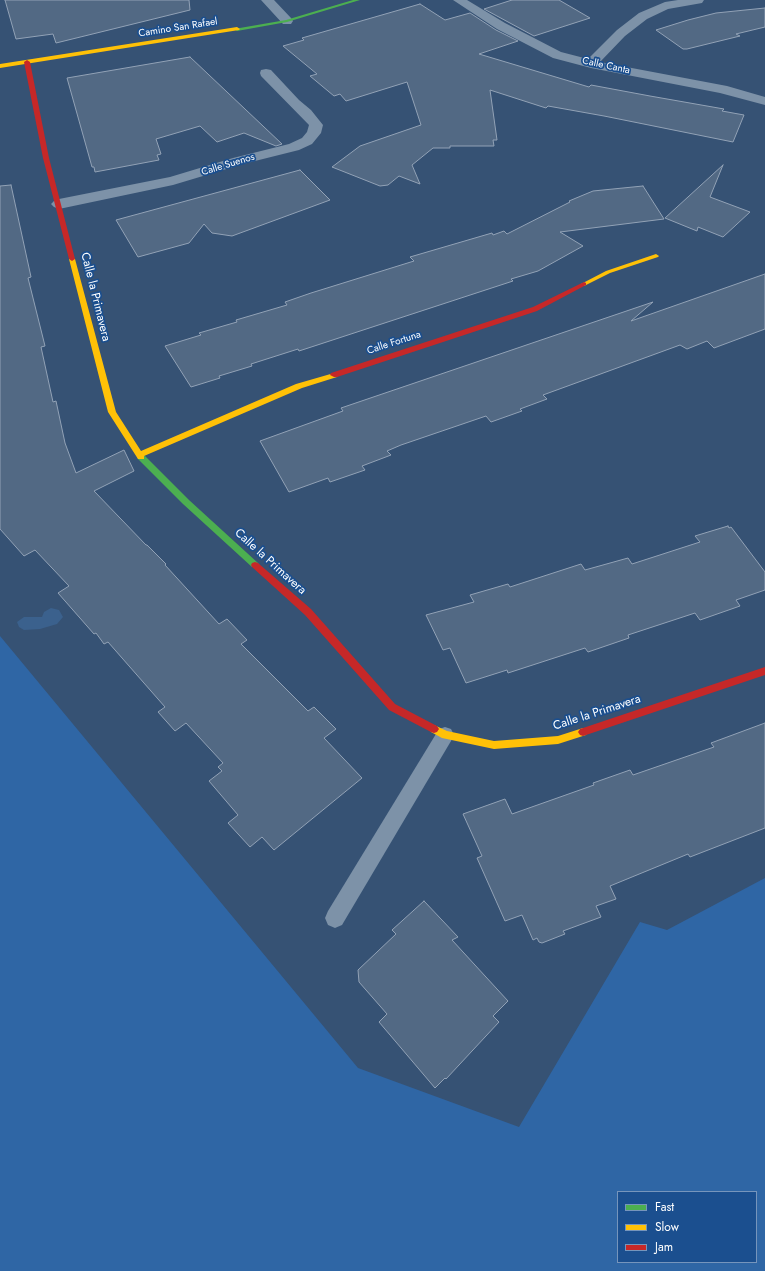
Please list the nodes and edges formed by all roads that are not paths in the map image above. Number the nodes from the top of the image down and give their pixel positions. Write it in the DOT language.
graph roads {
  1 [pos="267,0"];
  2 [pos="358,0"];
  3 [pos="459,0"];
  4 [pos="698,0"];
  5 [pos="287,21"];
  6 [pos="27,62"];
  7 [pos="591,64"];
  8 [pos="0,66"];
  9 [pos="266,73"];
  10 [pos="765,101"];
  11 [pos="59,204"];
  12 [pos="656,256"];
  13 [pos="139,455"];
  14 [pos="765,671"];
  15 [pos="445,735"];
  16 [pos="335,918"];
  1 -- 5 [label="street"];
  2 -- 5 [label="street, Camino San Rafael"];
  3 -- 7 [label="street, Calle Canta"];
  4 -- 7 [label="street"];
  5 -- 6 [label="street, Camino San Rafael"];
  6 -- 8 [label="street, Camino San Rafael"];
  6 -- 11 [label="street, Calle la Primavera"];
  7 -- 10 [label="street, Calle Canta"];
  9 -- 11 [label="street, Calle Suenos"];
  11 -- 13 [label="street, Calle la Primavera"];
  12 -- 13 [label="street, Calle Fortuna"];
  13 -- 15 [label="street, Calle la Primavera"];
  14 -- 15 [label="street, Calle la Primavera"];
  15 -- 16 [label="lane"];
}
